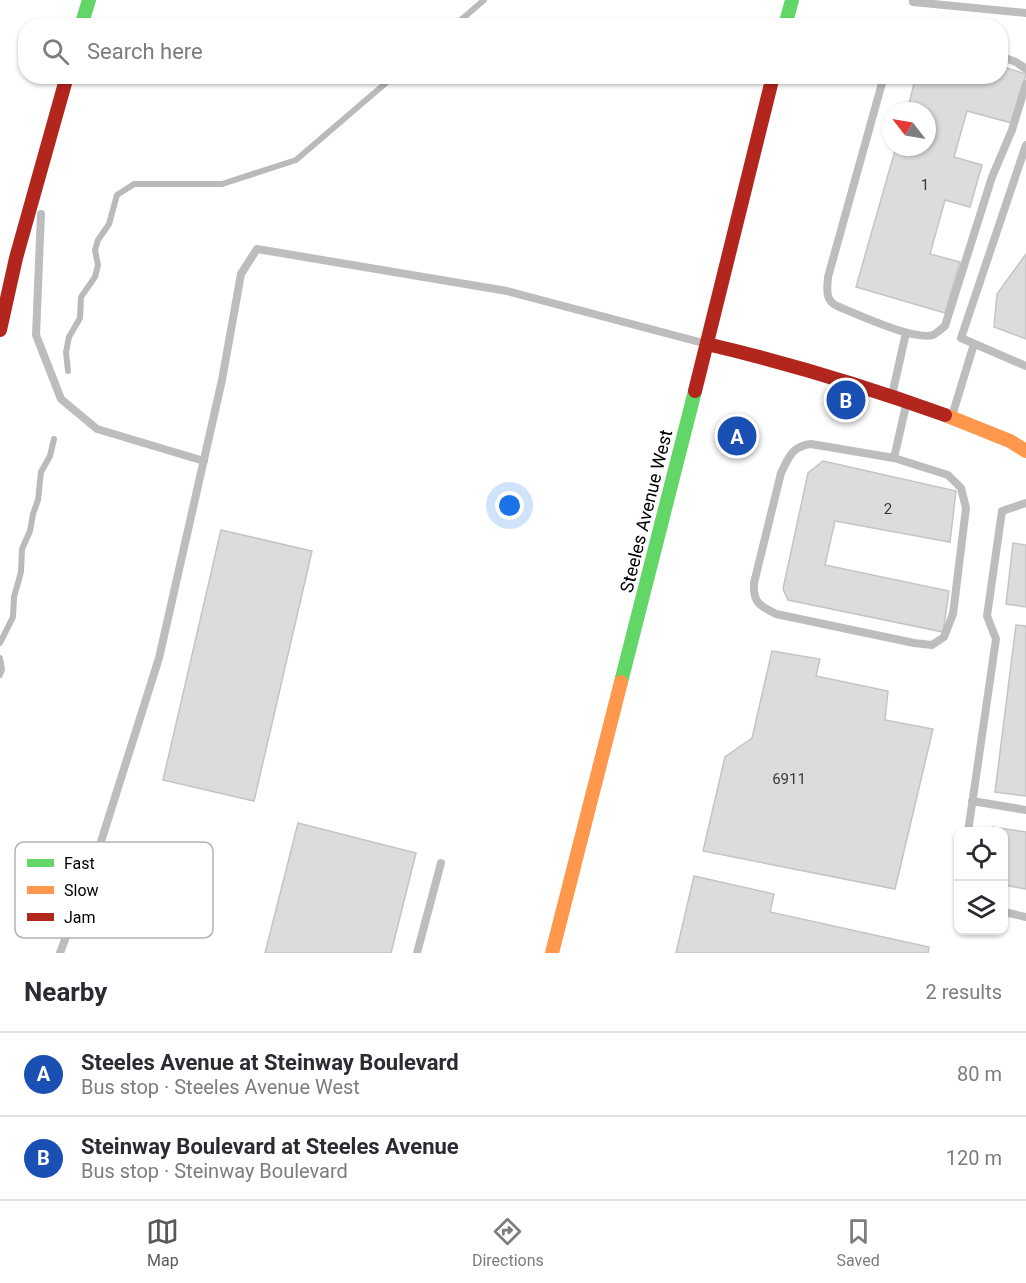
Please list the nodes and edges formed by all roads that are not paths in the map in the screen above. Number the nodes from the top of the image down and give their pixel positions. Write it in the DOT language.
graph roads {
  1 [pos="89,0"];
  2 [pos="792,0"];
  3 [pos="914,0"];
  4 [pos="1026,13"];
  5 [pos="83,18"];
  6 [pos="787,18"];
  7 [pos="1008,59"];
  8 [pos="1026,69"];
  9 [pos="65,84"];
  10 [pos="771,84"];
  11 [pos="882,84"];
  12 [pos="1026,84"];
  13 [pos="1026,145"];
  14 [pos="43,162"];
  15 [pos="0,330"];
  16 [pos="906,333"];
  17 [pos="707,344"];
  18 [pos="974,344"];
  19 [pos="1026,366"];
  20 [pos="892,396"];
  21 [pos="908,401"];
  22 [pos="951,417"];
  23 [pos="1026,451"];
  24 [pos="894,458"];
  25 [pos="204,461"];
  26 [pos="1026,503"];
  27 [pos="972,801"];
  28 [pos="1026,810"];
  29 [pos="969,827"];
  30 [pos="101,842"];
  31 [pos="441,863"];
  32 [pos="1008,913"];
  33 [pos="1026,917"];
  34 [pos="66,938"];
  35 [pos="60,953"];
  36 [pos="417,953"];
  37 [pos="552,953"];
  1 -- 5 [label="main road"];
  2 -- 6 [label="main road"];
  3 -- 4 [label="lane"];
  7 -- 8 [label="lane"];
  9 -- 14 [label="main road"];
  10 -- 17 [label="main road, Steeles Avenue West"];
  11 -- 16 [label="lane"];
  12 -- 16 [label="lane"];
  13 -- 18 [label="lane"];
  14 -- 15 [label="main road"];
  14 -- 25 [label="lane"];
  16 -- 20 [label="lane"];
  17 -- 20 [label="main road"];
  17 -- 25 [label="lane"];
  17 -- 37 [label="main road, Steeles Avenue West"];
  18 -- 19 [label="lane"];
  18 -- 22 [label="lane"];
  20 -- 21 [label="main road"];
  21 -- 22 [label="main road"];
  21 -- 24 [label="lane"];
  22 -- 23 [label="main road"];
  24 -- 24 [label="lane"];
  25 -- 30 [label="lane"];
  26 -- 27 [label="lane"];
  27 -- 28 [label="lane"];
  27 -- 29 [label="lane"];
  31 -- 36 [label="lane"];
  32 -- 33 [label="lane"];
  34 -- 35 [label="lane"];
}
